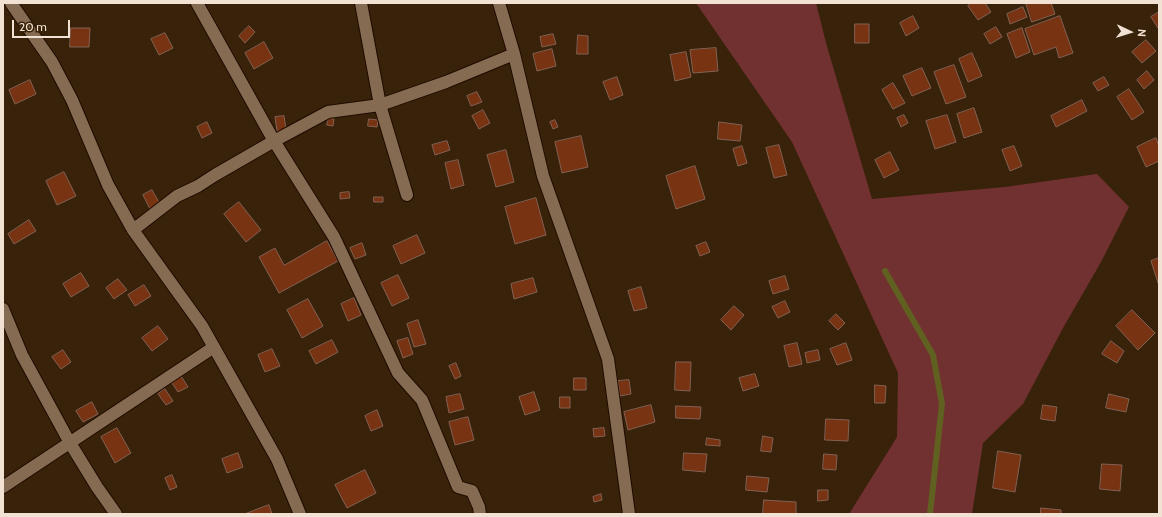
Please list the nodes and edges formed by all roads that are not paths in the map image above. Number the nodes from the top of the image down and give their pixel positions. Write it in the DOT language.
graph roads {
  1 [pos="11,3"];
  2 [pos="197,3"];
  3 [pos="361,3"];
  4 [pos="498,3"];
  5 [pos="514,54"];
  6 [pos="380,105"];
  7 [pos="274,141"];
  8 [pos="407,196"];
  9 [pos="133,230"];
  10 [pos="3,309"];
  11 [pos="214,347"];
  12 [pos="70,443"];
  13 [pos="3,487"];
  14 [pos="116,514"];
  15 [pos="300,514"];
  16 [pos="480,514"];
  17 [pos="629,514"];
  1 -- 9 [label="street"];
  2 -- 7 [label="street"];
  3 -- 6 [label="street"];
  4 -- 5 [label="street"];
  5 -- 6 [label="street"];
  5 -- 17 [label="street"];
  6 -- 7 [label="street"];
  6 -- 8 [label="street"];
  7 -- 9 [label="street"];
  7 -- 16 [label="street"];
  9 -- 11 [label="street"];
  10 -- 12 [label="street"];
  11 -- 12 [label="street"];
  11 -- 15 [label="street"];
  12 -- 13 [label="street"];
  12 -- 14 [label="street"];
}
